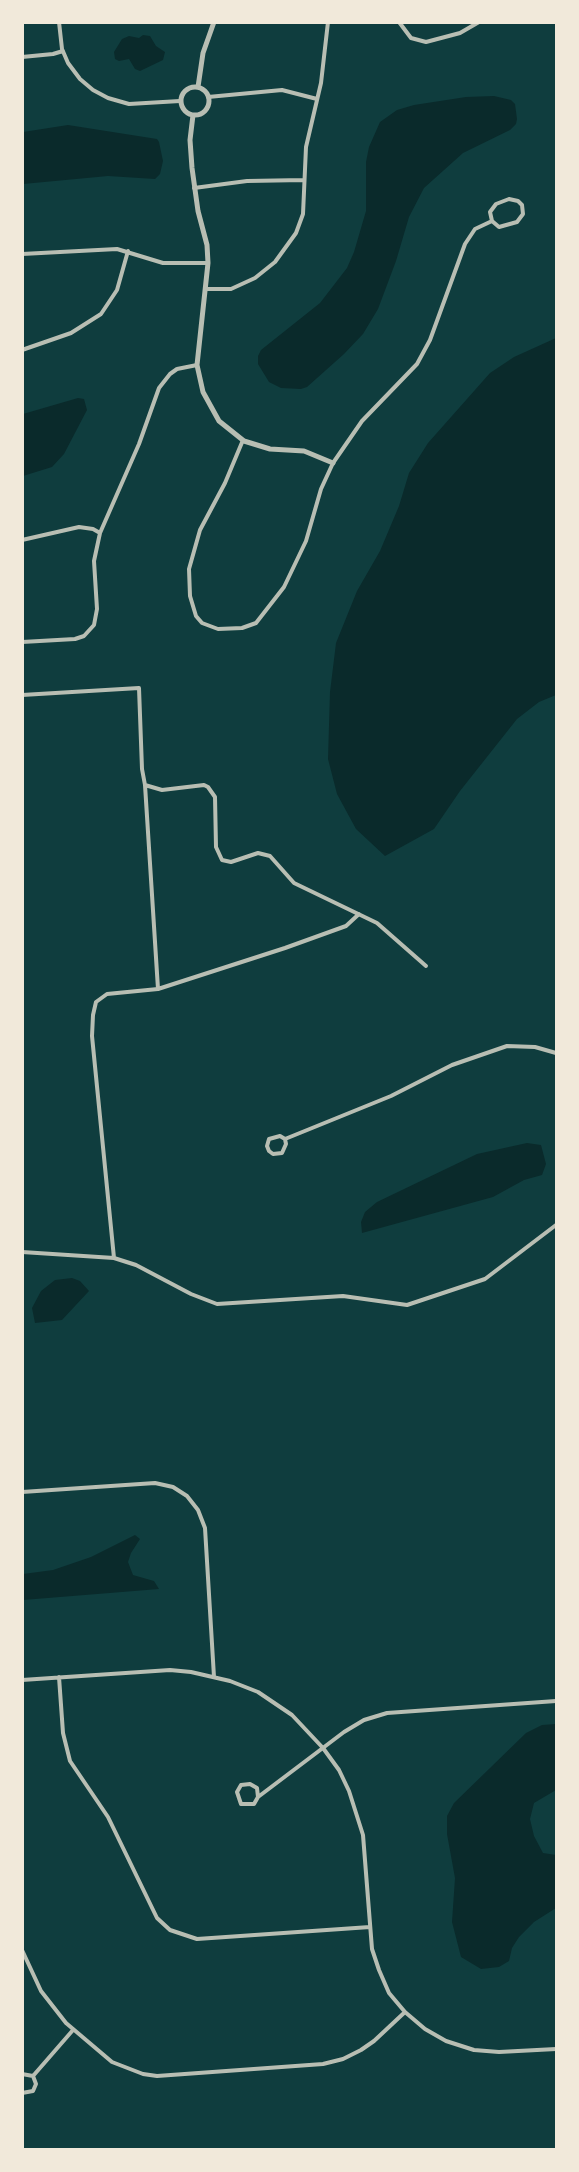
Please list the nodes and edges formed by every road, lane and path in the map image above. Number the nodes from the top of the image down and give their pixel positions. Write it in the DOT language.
graph roads {
  1 [pos="59,22"];
  2 [pos="214,22"];
  3 [pos="328,22"];
  4 [pos="399,22"];
  5 [pos="479,22"];
  6 [pos="63,51"];
  7 [pos="22,57"];
  8 [pos="198,87"];
  9 [pos="208,97"];
  10 [pos="317,99"];
  11 [pos="180,102"];
  12 [pos="194,115"];
  13 [pos="304,180"];
  14 [pos="194,188"];
  15 [pos="492,221"];
  16 [pos="128,251"];
  17 [pos="22,254"];
  18 [pos="208,263"];
  19 [pos="207,290"];
  20 [pos="22,350"];
  21 [pos="197,366"];
  22 [pos="243,440"];
  23 [pos="333,463"];
  24 [pos="100,533"];
  25 [pos="22,540"];
  26 [pos="22,642"];
  27 [pos="22,695"];
  28 [pos="145,785"];
  29 [pos="359,914"];
  30 [pos="426,966"];
  31 [pos="158,989"];
  32 [pos="556,1053"];
  33 [pos="285,1139"];
  34 [pos="556,1225"];
  35 [pos="22,1252"];
  36 [pos="114,1258"];
  37 [pos="22,1492"];
  38 [pos="59,1677"];
  39 [pos="214,1677"];
  40 [pos="22,1680"];
  41 [pos="556,1702"];
  42 [pos="323,1748"];
  43 [pos="258,1797"];
  44 [pos="370,1927"];
  45 [pos="22,1950"];
  46 [pos="405,2012"];
  47 [pos="73,2030"];
  48 [pos="556,2049"];
  49 [pos="22,2074"];
  50 [pos="34,2076"];
  51 [pos="22,2093"];
  1 -- 6 [label="street"];
  2 -- 8 [label="street"];
  3 -- 10 [label="street"];
  4 -- 5 [label="street"];
  6 -- 7 [label="street"];
  6 -- 11 [label="street"];
  8 -- 9 [label="street"];
  8 -- 11 [label="street"];
  9 -- 10 [label="street"];
  9 -- 12 [label="street"];
  10 -- 13 [label="street"];
  11 -- 12 [label="street"];
  12 -- 14 [label="street"];
  13 -- 14 [label="street"];
  13 -- 19 [label="street"];
  14 -- 18 [label="street"];
  15 -- 15 [label="street"];
  15 -- 23 [label="street"];
  16 -- 17 [label="street"];
  16 -- 18 [label="street"];
  16 -- 20 [label="street"];
  18 -- 19 [label="street"];
  19 -- 21 [label="street"];
  21 -- 22 [label="street"];
  21 -- 24 [label="street"];
  22 -- 23 [label="street"];
  22 -- 23 [label="street"];
  24 -- 25 [label="street"];
  24 -- 26 [label="street"];
  27 -- 28 [label="street"];
  28 -- 29 [label="street"];
  28 -- 31 [label="street"];
  29 -- 30 [label="street"];
  29 -- 31 [label="street"];
  31 -- 36 [label="street"];
  32 -- 33 [label="street"];
  33 -- 33 [label="street"];
  34 -- 36 [label="street"];
  35 -- 36 [label="street"];
  37 -- 39 [label="street"];
  38 -- 39 [label="street"];
  38 -- 40 [label="street"];
  38 -- 44 [label="street"];
  39 -- 42 [label="street"];
  41 -- 42 [label="street"];
  42 -- 43 [label="street"];
  42 -- 44 [label="street"];
  43 -- 43 [label="street"];
  44 -- 46 [label="street"];
  45 -- 47 [label="street"];
  46 -- 47 [label="street"];
  46 -- 48 [label="street"];
  47 -- 50 [label="street"];
  49 -- 50 [label="street"];
  50 -- 51 [label="street"];
}
